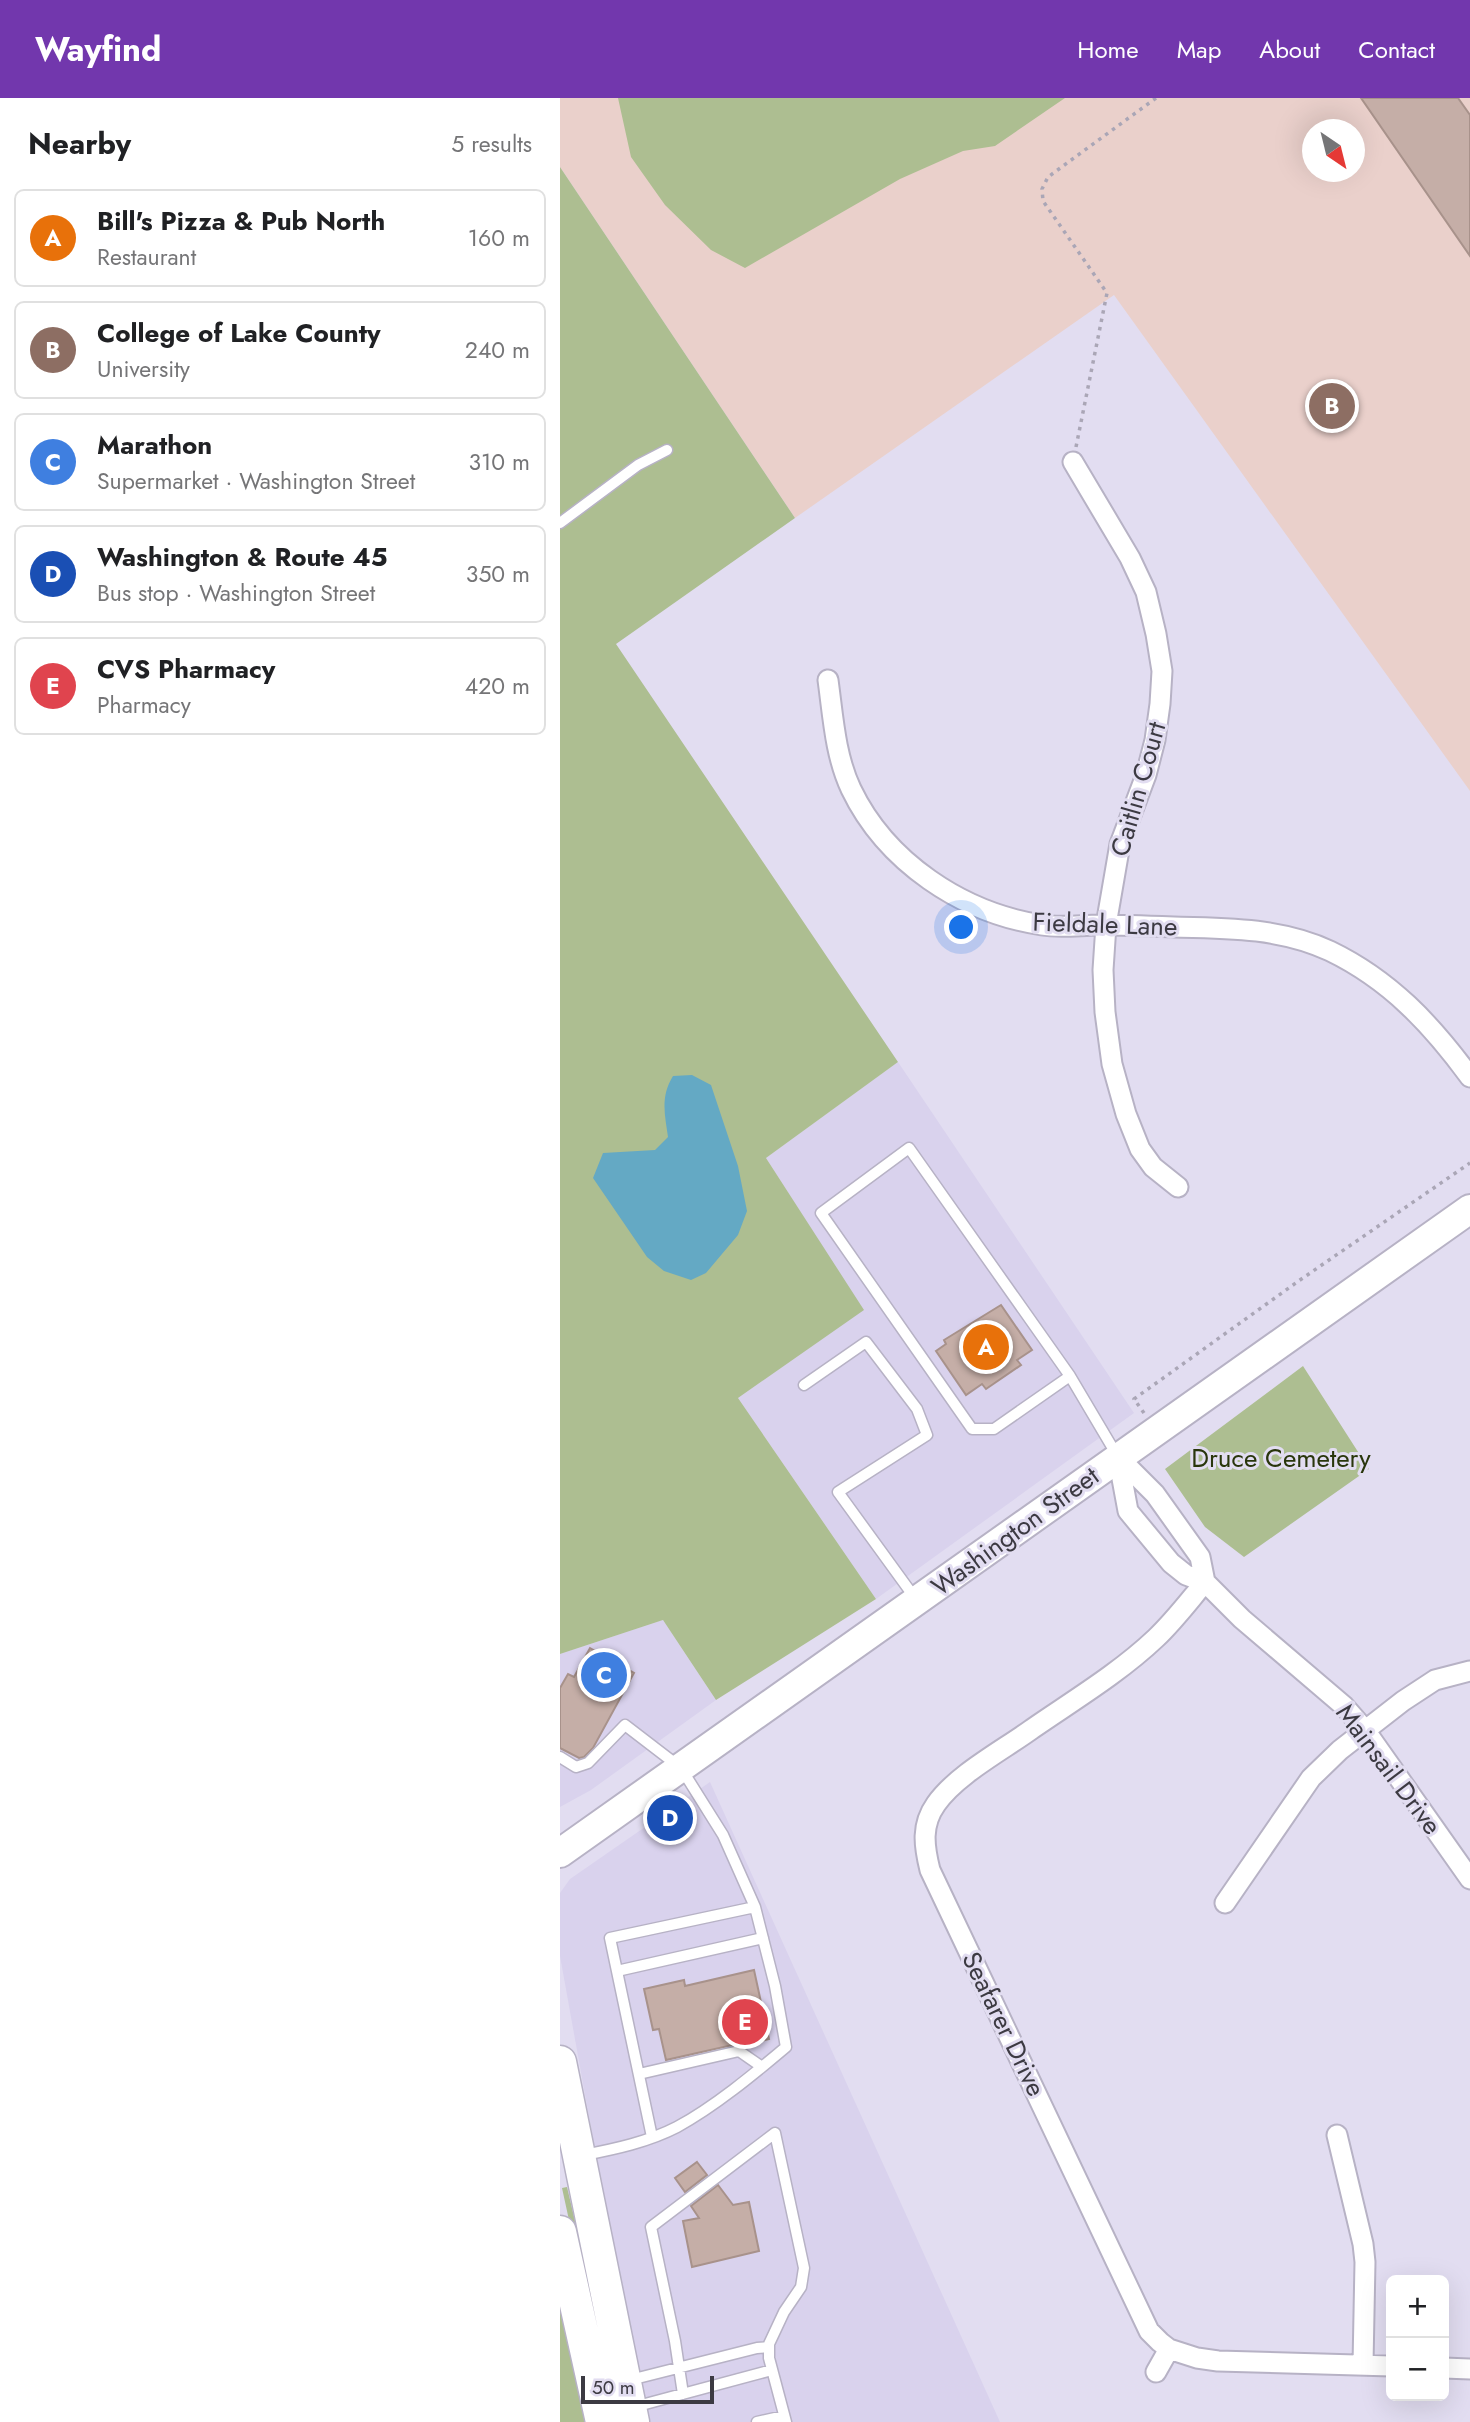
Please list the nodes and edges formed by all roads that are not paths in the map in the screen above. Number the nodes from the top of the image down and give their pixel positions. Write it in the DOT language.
graph roads {
  1 [pos="667,450"];
  2 [pos="1073,462"];
  3 [pos="560,523"];
  4 [pos="828,680"];
  5 [pos="1105,925"];
  6 [pos="1470,1077"];
  7 [pos="1178,1187"];
  8 [pos="1470,1209"];
  9 [pos="1070,1376"];
  10 [pos="804,1385"];
  11 [pos="1118,1457"];
  12 [pos="1205,1582"];
  13 [pos="918,1602"];
  14 [pos="1470,1671"];
  15 [pos="1365,1730"];
  16 [pos="560,1757"];
  17 [pos="681,1768"];
  18 [pos="560,1853"];
  19 [pos="1470,1879"];
  20 [pos="1225,1903"];
  21 [pos="755,1907"];
  22 [pos="763,1938"];
  23 [pos="617,1970"];
  24 [pos="560,2062"];
  25 [pos="762,2067"];
  26 [pos="639,2074"];
  27 [pos="1337,2135"];
  28 [pos="652,2137"];
  29 [pos="579,2156"];
  30 [pos="560,2232"];
  31 [pos="769,2347"];
  32 [pos="1169,2348"];
  33 [pos="1363,2365"];
  34 [pos="1386,2366"];
  35 [pos="678,2368"];
  36 [pos="1449,2368"];
  37 [pos="1470,2369"];
  38 [pos="772,2370"];
  39 [pos="1156,2372"];
  40 [pos="683,2394"];
  41 [pos="630,2404"];
  42 [pos="785,2419"];
  43 [pos="602,2422"];
  44 [pos="757,2422"];
  1 -- 3 [label="lane"];
  2 -- 5 [label="street, Caitlin Court"];
  4 -- 5 [label="street, Fieldale Lane"];
  5 -- 6 [label="street, Fieldale Lane"];
  5 -- 7 [label="street, Caitlin Court"];
  8 -- 11 [label="main road, Washington Street"];
  9 -- 9 [label="lane"];
  9 -- 11 [label="lane"];
  10 -- 13 [label="lane"];
  11 -- 12 [label="street, Mainsail Drive"];
  11 -- 12 [label="street, Mainsail Drive"];
  11 -- 13 [label="main road, Washington Street"];
  12 -- 15 [label="street, Mainsail Drive"];
  12 -- 32 [label="street, Seafarer Drive"];
  13 -- 17 [label="main road, Washington Street"];
  14 -- 15 [label="street"];
  15 -- 19 [label="street, Mainsail Drive"];
  15 -- 20 [label="street"];
  16 -- 17 [label="lane"];
  17 -- 18 [label="main road, Washington Street"];
  17 -- 21 [label="lane"];
  21 -- 22 [label="lane"];
  21 -- 23 [label="lane"];
  22 -- 23 [label="lane"];
  22 -- 25 [label="lane"];
  23 -- 26 [label="lane"];
  24 -- 29 [label="main road"];
  25 -- 26 [label="lane"];
  25 -- 28 [label="lane"];
  26 -- 28 [label="lane"];
  27 -- 33 [label="street"];
  28 -- 29 [label="lane"];
  29 -- 41 [label="main road"];
  30 -- 43 [label="main road"];
  31 -- 35 [label="lane"];
  31 -- 35 [label="lane"];
  31 -- 38 [label="lane"];
  32 -- 33 [label="street, Seafarer Drive"];
  32 -- 39 [label="street"];
  33 -- 34 [label="street, Seafarer Drive"];
  35 -- 40 [label="lane"];
  35 -- 41 [label="lane"];
  36 -- 37 [label="street"];
  38 -- 40 [label="lane"];
  38 -- 42 [label="lane"];
  40 -- 41 [label="lane"];
  42 -- 44 [label="lane"];
}
